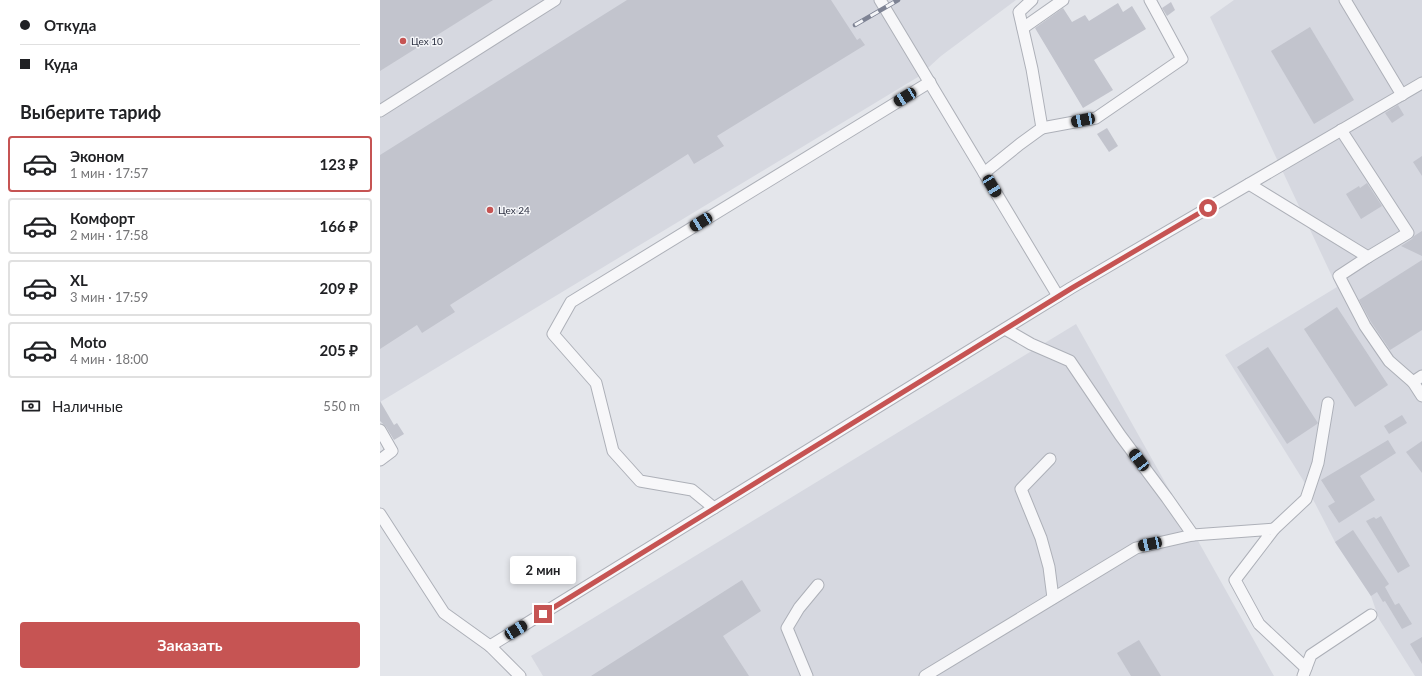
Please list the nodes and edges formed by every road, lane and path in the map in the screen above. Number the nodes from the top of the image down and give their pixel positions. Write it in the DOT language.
graph roads {
  1 [pos="555,0"];
  2 [pos="880,0"];
  3 [pos="1032,0"];
  4 [pos="1063,0"];
  5 [pos="1150,0"];
  6 [pos="1345,0"];
  7 [pos="1023,28"];
  8 [pos="930,82"];
  9 [pos="1422,83"];
  10 [pos="1402,95"];
  11 [pos="380,111"];
  12 [pos="1042,128"];
  13 [pos="1342,130"];
  14 [pos="984,173"];
  15 [pos="1249,184"];
  16 [pos="1368,257"];
  17 [pos="1058,296"];
  18 [pos="1005,328"];
  19 [pos="1417,379"];
  20 [pos="1422,396"];
  21 [pos="1328,403"];
  22 [pos="380,430"];
  23 [pos="1050,459"];
  24 [pos="380,460"];
  25 [pos="714,508"];
  26 [pos="380,514"];
  27 [pos="1274,529"];
  28 [pos="1193,535"];
  29 [pos="818,585"];
  30 [pos="1053,598"];
  31 [pos="1371,615"];
  32 [pos="490,646"];
  33 [pos="1305,672"];
  34 [pos="520,676"];
  35 [pos="807,676"];
  36 [pos="925,676"];
  1 -- 11 [label="street"];
  2 -- 8 [label="street"];
  3 -- 7 [label="street"];
  4 -- 7 [label="street"];
  5 -- 12 [label="street"];
  6 -- 10 [label="street"];
  7 -- 12 [label="street"];
  8 -- 14 [label="street"];
  8 -- 25 [label="street"];
  9 -- 10 [label="street"];
  10 -- 13 [label="street"];
  12 -- 14 [label="street"];
  13 -- 15 [label="street"];
  13 -- 16 [label="street"];
  14 -- 17 [label="street"];
  15 -- 16 [label="street"];
  15 -- 17 [label="street"];
  16 -- 19 [label="street"];
  17 -- 18 [label="street"];
  18 -- 25 [label="street"];
  18 -- 28 [label="street"];
  19 -- 20 [label="street"];
  21 -- 27 [label="street"];
  22 -- 24 [label="street"];
  23 -- 30 [label="street"];
  25 -- 32 [label="street"];
  26 -- 32 [label="street"];
  27 -- 28 [label="street"];
  27 -- 33 [label="street"];
  28 -- 30 [label="street"];
  29 -- 35 [label="street"];
  30 -- 36 [label="street"];
  31 -- 33 [label="street"];
  32 -- 34 [label="street"];
}
